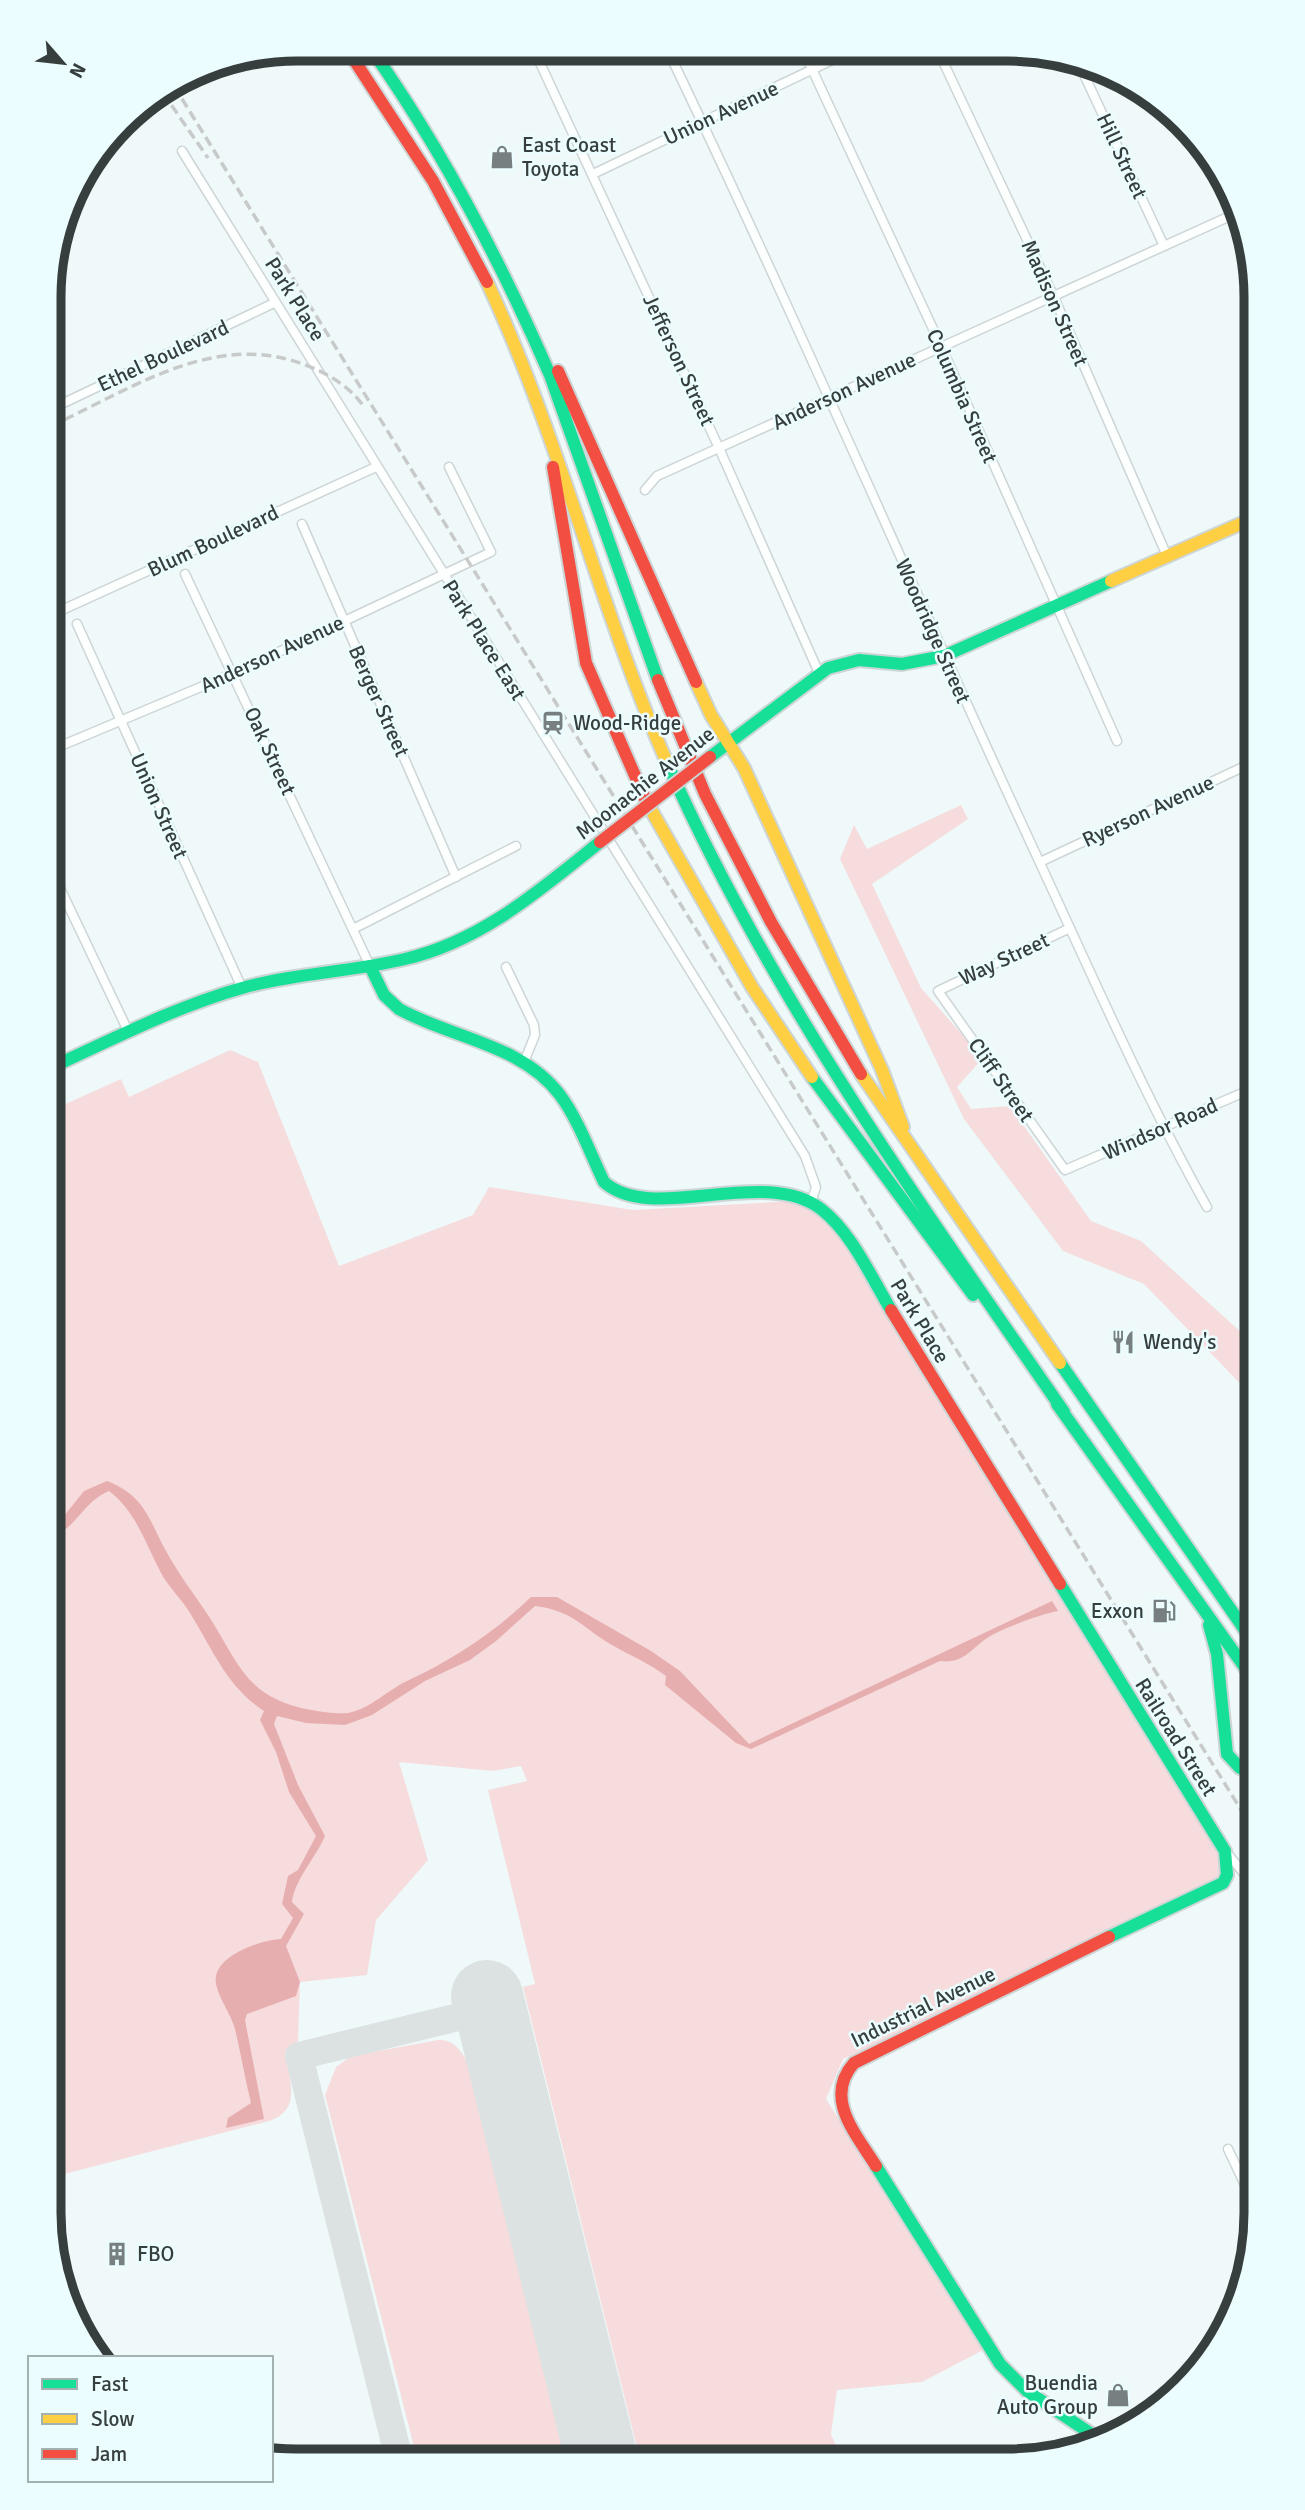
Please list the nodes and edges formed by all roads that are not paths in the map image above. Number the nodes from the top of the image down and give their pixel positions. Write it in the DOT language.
graph roads {
  1 [pos="355,61"];
  2 [pos="379,61"];
  3 [pos="539,61"];
  4 [pos="673,61"];
  5 [pos="809,61"];
  6 [pos="830,61"];
  7 [pos="943,61"];
  8 [pos="813,69"];
  9 [pos="1084,74"];
  10 [pos="702,122"];
  11 [pos="182,151"];
  12 [pos="593,174"];
  13 [pos="1229,216"];
  14 [pos="1164,246"];
  15 [pos="500,264"];
  16 [pos="1053,295"];
  17 [pos="274,303"];
  18 [pos="941,346"];
  19 [pos="831,398"];
  20 [pos="61,404"];
  21 [pos="545,419"];
  22 [pos="719,448"];
  23 [pos="376,467"];
  24 [pos="449,467"];
  25 [pos="645,489"];
  26 [pos="1244,522"];
  27 [pos="302,524"];
  28 [pos="1167,556"];
  29 [pos="185,574"];
  30 [pos="443,575"];
  31 [pos="1055,606"];
  32 [pos="61,610"];
  33 [pos="344,620"];
  34 [pos="77,624"];
  35 [pos="944,656"];
  36 [pos="234,673"];
  37 [pos="819,673"];
  38 [pos="121,722"];
  39 [pos="1117,741"];
  40 [pos="728,743"];
  41 [pos="61,746"];
  42 [pos="1244,767"];
  43 [pos="647,806"];
  44 [pos="516,846"];
  45 [pos="1040,862"];
  46 [pos="456,877"];
  47 [pos="61,890"];
  48 [pos="1070,928"];
  49 [pos="353,929"];
  50 [pos="370,966"];
  51 [pos="506,967"];
  52 [pos="242,988"];
  53 [pos="938,990"];
  54 [pos="129,1033"];
  55 [pos="524,1062"];
  56 [pos="61,1063"];
  57 [pos="1244,1092"];
  58 [pos="1163,1128"];
  59 [pos="904,1134"];
  60 [pos="1065,1170"];
  61 [pos="812,1200"];
  62 [pos="1207,1207"];
  63 [pos="1064,1412"];
  64 [pos="1069,1603"];
  65 [pos="1205,1613"];
  66 [pos="1243,1628"];
  67 [pos="1243,1666"];
  68 [pos="1243,1769"];
  69 [pos="1225,1851"];
  70 [pos="1243,1873"];
  71 [pos="1228,2149"];
  72 [pos="1243,2181"];
  73 [pos="1090,2433"];
  1 -- 21 [label="main road"];
  2 -- 15 [label="main road"];
  3 -- 12 [label="street, Jefferson Street"];
  4 -- 10 [label="street, Woodridge Street"];
  5 -- 8 [label="street, Columbia Street"];
  6 -- 8 [label="street, Union Avenue"];
  7 -- 16 [label="street, Madison Street"];
  8 -- 10 [label="street, Union Avenue"];
  8 -- 18 [label="street, Columbia Street"];
  9 -- 14 [label="street, Hill Street"];
  10 -- 12 [label="street, Union Avenue"];
  10 -- 19 [label="street, Woodridge Street"];
  11 -- 17 [label="street, Park Place"];
  12 -- 22 [label="street, Jefferson Street"];
  13 -- 14 [label="street, Anderson Avenue"];
  14 -- 16 [label="street, Anderson Avenue"];
  15 -- 40 [label="main road"];
  15 -- 59 [label="main road"];
  16 -- 18 [label="street, Anderson Avenue"];
  16 -- 28 [label="street, Madison Street"];
  17 -- 20 [label="street, Ethel Boulevard"];
  17 -- 23 [label="street, Park Place"];
  18 -- 19 [label="street, Anderson Avenue"];
  18 -- 31 [label="street, Columbia Street"];
  19 -- 22 [label="street, Anderson Avenue"];
  19 -- 35 [label="street, Woodridge Street"];
  21 -- 43 [label="main road"];
  21 -- 63 [label="main road"];
  22 -- 25 [label="street, Anderson Avenue"];
  22 -- 37 [label="street, Jefferson Street"];
  23 -- 30 [label="street, Park Place East"];
  23 -- 32 [label="street, Blum Boulevard"];
  24 -- 30 [label="street, Anderson Avenue"];
  26 -- 28 [label="main road, Moonachie Avenue"];
  27 -- 33 [label="street, Berger Street"];
  28 -- 31 [label="main road, Moonachie Avenue"];
  29 -- 36 [label="street, Oak Street"];
  30 -- 33 [label="street, Anderson Avenue"];
  30 -- 61 [label="street, Park Place East"];
  31 -- 35 [label="main road, Moonachie Avenue"];
  31 -- 39 [label="street, Columbia Street"];
  33 -- 36 [label="street, Anderson Avenue"];
  33 -- 46 [label="street, Berger Street"];
  34 -- 38 [label="street, Union Street"];
  35 -- 37 [label="main road, Moonachie Avenue"];
  35 -- 45 [label="street, Woodridge Street"];
  36 -- 38 [label="street, Anderson Avenue"];
  36 -- 49 [label="street, Oak Street"];
  37 -- 40 [label="main road, Moonachie Avenue"];
  38 -- 41 [label="street, Anderson Avenue"];
  38 -- 52 [label="street, Union Street"];
  40 -- 43 [label="main road, Moonachie Avenue, bridge"];
  40 -- 59 [label="main road"];
  42 -- 45 [label="street, Ryerson Avenue"];
  43 -- 50 [label="main road, Moonachie Avenue, bridge"];
  43 -- 63 [label="main road"];
  44 -- 46 [label="street"];
  45 -- 48 [label="street, Woodridge Street"];
  46 -- 49 [label="street"];
  47 -- 54 [label="street"];
  48 -- 53 [label="street, Way Street"];
  48 -- 58 [label="street, Woodridge Street"];
  49 -- 50 [label="street, Oak Street"];
  50 -- 52 [label="main road, Moonachie Avenue"];
  50 -- 55 [label="main road"];
  51 -- 55 [label="street"];
  52 -- 54 [label="main road, Moonachie Avenue"];
  53 -- 60 [label="street, Cliff Street"];
  54 -- 56 [label="main road, Moonachie Avenue"];
  55 -- 61 [label="main road"];
  57 -- 58 [label="street, Windsor Road"];
  58 -- 60 [label="street, Windsor Road"];
  58 -- 62 [label="street, Woodridge Street"];
  59 -- 66 [label="main road"];
  61 -- 64 [label="main road, Park Place"];
  63 -- 65 [label="main road"];
  64 -- 69 [label="main road, Railroad Street"];
  65 -- 67 [label="main road"];
  65 -- 68 [label="main road"];
  69 -- 70 [label="street, Railroad Street"];
  69 -- 73 [label="main road, Industrial Avenue"];
  71 -- 72 [label="street"];
}
